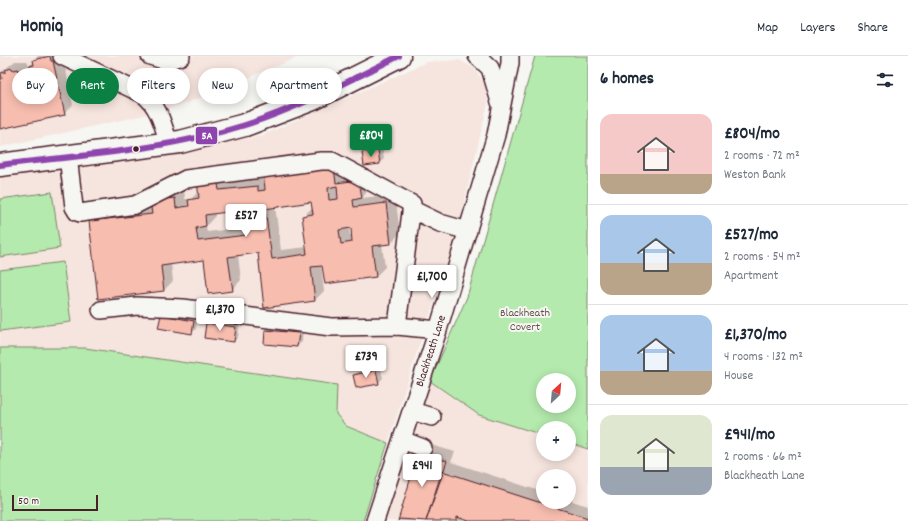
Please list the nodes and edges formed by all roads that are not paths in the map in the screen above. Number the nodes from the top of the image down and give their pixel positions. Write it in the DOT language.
graph roads {
  1 [pos="62,56"];
  2 [pos="150,56"];
  3 [pos="181,56"];
  4 [pos="399,56"];
  5 [pos="477,56"];
  6 [pos="496,56"];
  7 [pos="510,56"];
  8 [pos="506,81"];
  9 [pos="502,110"];
  10 [pos="169,144"];
  11 [pos="68,156"];
  12 [pos="0,165"];
  13 [pos="410,215"];
  14 [pos="466,237"];
  15 [pos="102,310"];
  16 [pos="397,326"];
  17 [pos="438,330"];
  18 [pos="412,410"];
  19 [pos="432,417"];
  20 [pos="402,440"];
  21 [pos="423,448"];
  22 [pos="375,521"];
  1 -- 10 [label="street"];
  2 -- 3 [label="street"];
  4 -- 10 [label="highway"];
  5 -- 9 [label="street, Blackheath Lane"];
  6 -- 8 [label="street, Blackheath Lane"];
  7 -- 8 [label="street"];
  8 -- 9 [label="street, Blackheath Lane"];
  9 -- 14 [label="street, Blackheath Lane"];
  10 -- 11 [label="highway"];
  11 -- 12 [label="highway"];
  11 -- 13 [label="street"];
  13 -- 14 [label="street"];
  13 -- 16 [label="street"];
  14 -- 17 [label="street, Blackheath Lane"];
  15 -- 16 [label="street"];
  16 -- 17 [label="street"];
  17 -- 18 [label="street, Blackheath Lane"];
  18 -- 19 [label="street"];
  18 -- 20 [label="street, Blackheath Lane"];
  20 -- 21 [label="street"];
  20 -- 22 [label="street, Blackheath Lane"];
}
